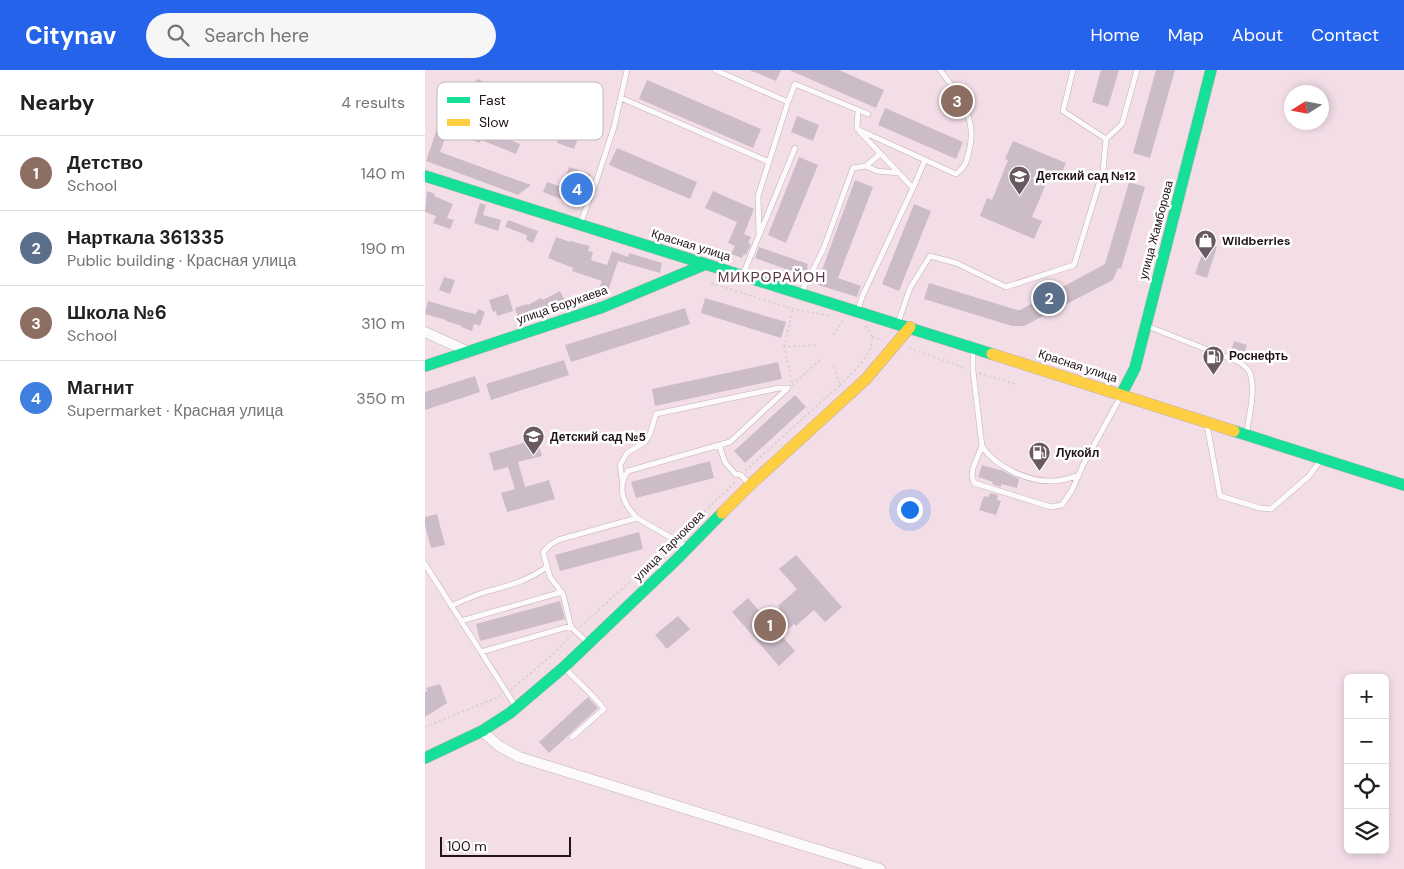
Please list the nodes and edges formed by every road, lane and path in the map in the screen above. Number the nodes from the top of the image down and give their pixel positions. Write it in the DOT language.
graph roads {
  1 [pos="627,70"];
  2 [pos="715,70"];
  3 [pos="940,70"];
  4 [pos="1073,70"];
  5 [pos="1137,70"];
  6 [pos="1211,70"];
  7 [pos="621,98"];
  8 [pos="788,102"];
  9 [pos="858,110"];
  10 [pos="867,114"];
  11 [pos="857,129"];
  12 [pos="1106,139"];
  13 [pos="795,148"];
  14 [pos="880,154"];
  15 [pos="925,160"];
  16 [pos="769,162"];
  17 [pos="866,166"];
  18 [pos="899,173"];
  19 [pos="425,176"];
  20 [pos="913,188"];
  21 [pos="580,224"];
  22 [pos="759,235"];
  23 [pos="706,264"];
  24 [pos="743,275"];
  25 [pos="711,283"];
  26 [pos="801,294"];
  27 [pos="793,308"];
  28 [pos="854,316"];
  29 [pos="835,317"];
  30 [pos="898,324"];
  31 [pos="1146,325"];
  32 [pos="865,326"];
  33 [pos="910,327"];
  34 [pos="425,332"];
  35 [pos="833,335"];
  36 [pos="816,345"];
  37 [pos="784,347"];
  38 [pos="973,347"];
  39 [pos="913,349"];
  40 [pos="469,352"];
  41 [pos="820,360"];
  42 [pos="833,364"];
  43 [pos="425,366"];
  44 [pos="973,371"];
  45 [pos="1015,384"];
  46 [pos="840,385"];
  47 [pos="791,386"];
  48 [pos="1121,395"];
  49 [pos="1207,422"];
  50 [pos="1246,435"];
  51 [pos="719,446"];
  52 [pos="982,446"];
  53 [pos="1322,459"];
  54 [pos="741,475"];
  55 [pos="1079,475"];
  56 [pos="622,479"];
  57 [pos="750,485"];
  58 [pos="1404,485"];
  59 [pos="637,518"];
  60 [pos="675,540"];
  61 [pos="688,547"];
  62 [pos="425,564"];
  63 [pos="547,567"];
  64 [pos="561,592"];
  65 [pos="451,606"];
  66 [pos="461,621"];
  67 [pos="571,626"];
  68 [pos="575,631"];
  69 [pos="589,643"];
  70 [pos="481,652"];
  71 [pos="564,667"];
  72 [pos="507,694"];
  73 [pos="516,707"];
  74 [pos="425,727"];
  75 [pos="482,731"];
  76 [pos="572,737"];
  77 [pos="425,758"];
  78 [pos="880,869"];
  1 -- 7 [label="lane"];
  2 -- 8 [label="lane"];
  3 -- 15 [label="lane"];
  4 -- 12 [label="lane"];
  5 -- 12 [label="lane"];
  6 -- 31 [label="main road, улица Жамборова"];
  7 -- 16 [label="lane"];
  7 -- 21 [label="lane"];
  8 -- 9 [label="lane"];
  8 -- 16 [label="lane"];
  9 -- 10 [label="lane"];
  9 -- 11 [label="lane"];
  11 -- 14 [label="lane"];
  11 -- 15 [label="lane"];
  12 -- 30 [label="lane"];
  13 -- 22 [label="lane"];
  14 -- 17 [label="lane"];
  14 -- 18 [label="lane"];
  15 -- 20 [label="lane"];
  16 -- 22 [label="lane"];
  17 -- 18 [label="lane"];
  17 -- 26 [label="lane"];
  18 -- 20 [label="lane"];
  19 -- 21 [label="main road, Красная улица"];
  20 -- 28 [label="lane"];
  21 -- 23 [label="main road, Красная улица"];
  22 -- 24 [label="lane"];
  23 -- 24 [label="main road, Красная улица"];
  23 -- 40 [label="main road, улица Борукаева"];
  24 -- 26 [label="main road, Красная улица"];
  25 -- 27 [label="path"];
  26 -- 28 [label="main road, Красная улица"];
  27 -- 29 [label="path"];
  27 -- 37 [label="path"];
  28 -- 30 [label="main road, Красная улица"];
  28 -- 35 [label="path"];
  30 -- 33 [label="main road, Красная улица"];
  31 -- 48 [label="main road, улица Жамборова"];
  31 -- 50 [label="lane"];
  32 -- 46 [label="path"];
  33 -- 38 [label="main road, Красная улица"];
  33 -- 57 [label="main road, улица Тарчокова"];
  34 -- 40 [label="street"];
  36 -- 37 [label="path"];
  37 -- 47 [label="path"];
  38 -- 44 [label="lane"];
  38 -- 48 [label="main road, Красная улица"];
  39 -- 44 [label="path"];
  40 -- 43 [label="main road, улица Борукаева"];
  41 -- 47 [label="path"];
  42 -- 46 [label="path"];
  44 -- 45 [label="path"];
  44 -- 52 [label="lane"];
  46 -- 54 [label="path"];
  47 -- 51 [label="lane"];
  47 -- 56 [label="lane"];
  48 -- 49 [label="main road, Красная улица"];
  48 -- 55 [label="lane"];
  49 -- 50 [label="main road, Красная улица"];
  49 -- 53 [label="lane"];
  50 -- 53 [label="main road, Красная улица"];
  51 -- 54 [label="lane"];
  51 -- 56 [label="lane"];
  52 -- 55 [label="lane"];
  52 -- 55 [label="lane"];
  53 -- 58 [label="main road, Красная улица"];
  54 -- 57 [label="lane"];
  54 -- 60 [label="path"];
  56 -- 59 [label="lane"];
  57 -- 61 [label="main road, улица Тарчокова"];
  59 -- 60 [label="lane"];
  59 -- 63 [label="lane"];
  60 -- 61 [label="lane"];
  60 -- 68 [label="path"];
  61 -- 69 [label="main road, улица Тарчокова"];
  62 -- 65 [label="lane"];
  63 -- 64 [label="lane"];
  63 -- 65 [label="lane"];
  64 -- 66 [label="lane"];
  64 -- 67 [label="lane"];
  65 -- 66 [label="lane"];
  66 -- 70 [label="lane"];
  67 -- 68 [label="lane"];
  67 -- 70 [label="lane"];
  68 -- 69 [label="lane"];
  68 -- 72 [label="path"];
  69 -- 71 [label="main road, улица Тарчокова"];
  70 -- 72 [label="lane"];
  71 -- 73 [label="main road, улица Тарчокова"];
  71 -- 76 [label="lane"];
  72 -- 73 [label="lane"];
  72 -- 74 [label="path"];
  73 -- 75 [label="main road, улица Тарчокова"];
  75 -- 77 [label="main road, улица Тарчокова"];
  75 -- 78 [label="street"];
}
